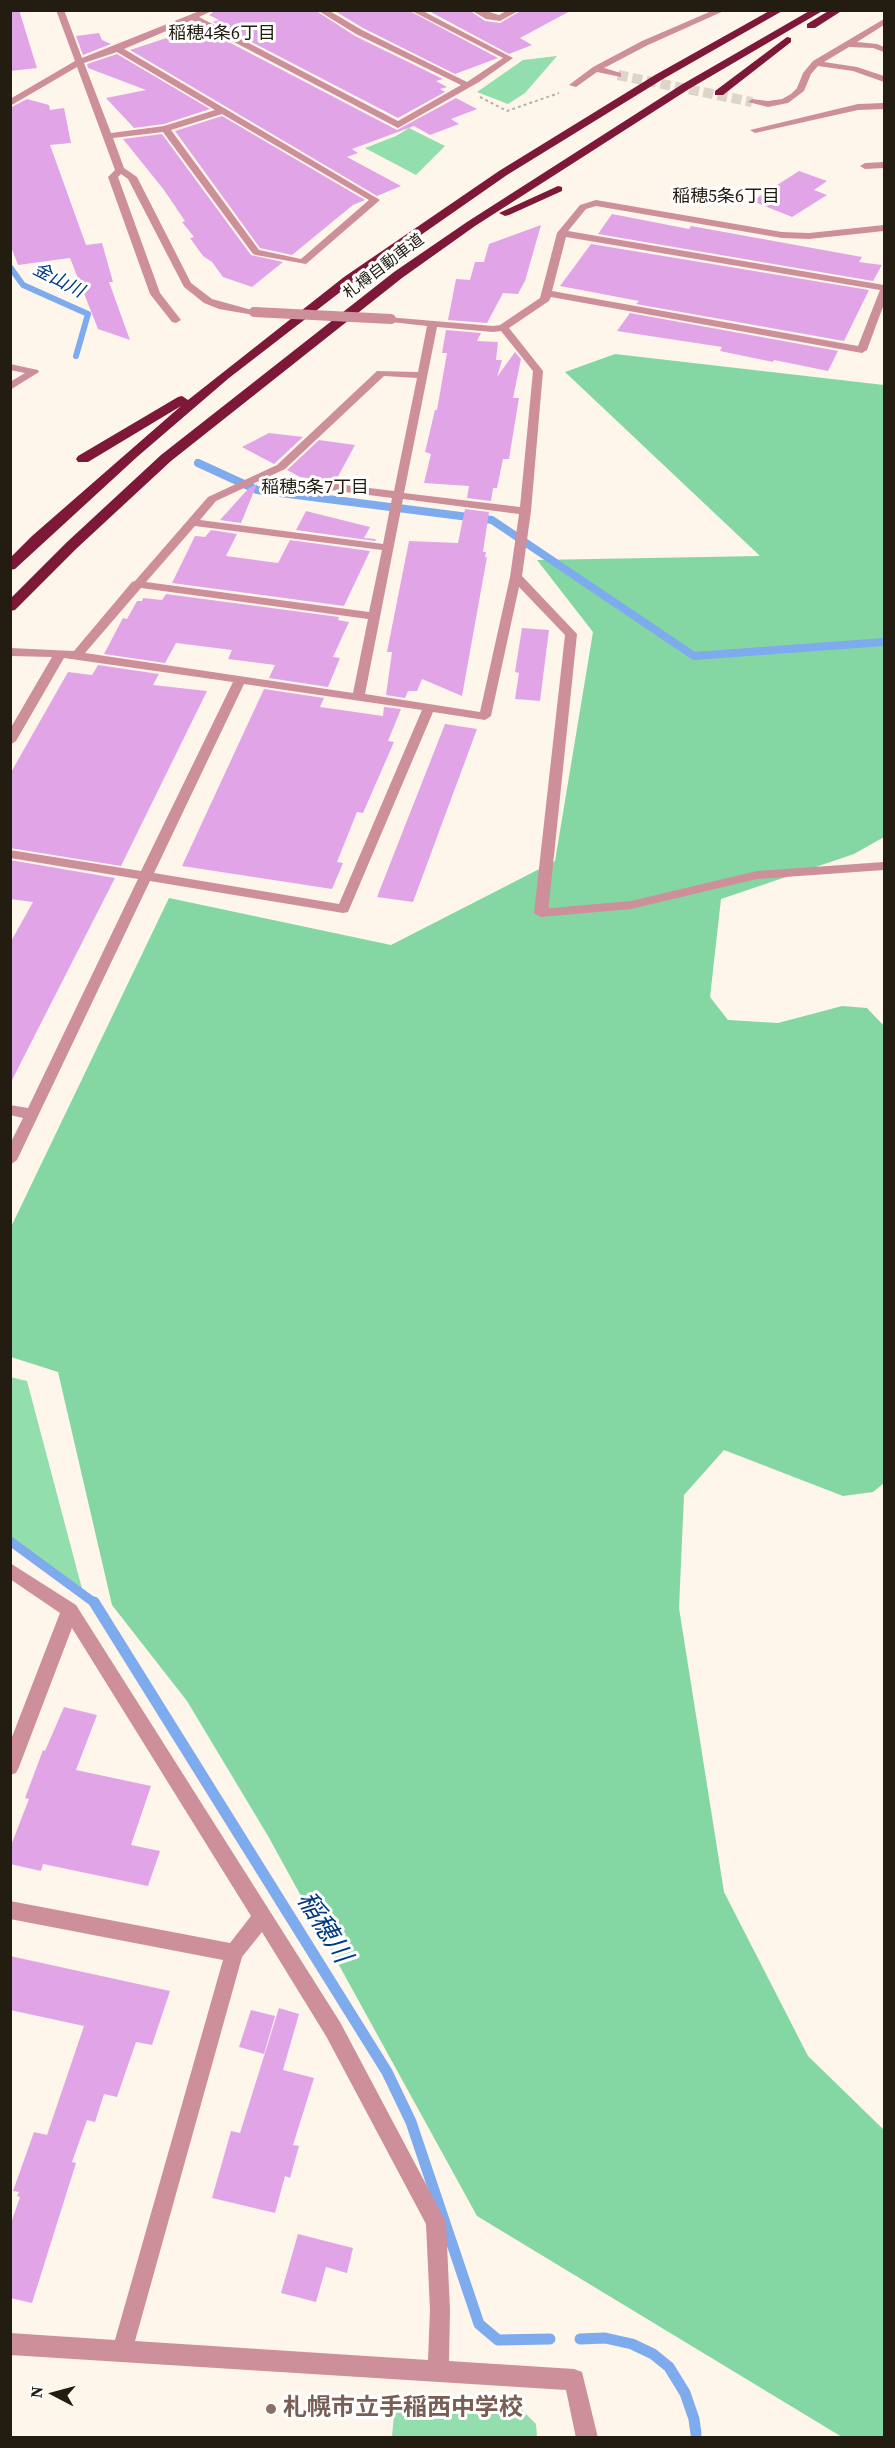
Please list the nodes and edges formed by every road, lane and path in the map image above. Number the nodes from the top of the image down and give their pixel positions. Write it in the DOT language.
graph roads {
  1 [pos="60,10"];
  2 [pos="210,10"];
  3 [pos="321,10"];
  4 [pos="414,10"];
  5 [pos="475,10"];
  6 [pos="516,10"];
  7 [pos="722,10"];
  8 [pos="779,10"];
  9 [pos="819,10"];
  10 [pos="838,10"];
  11 [pos="194,18"];
  12 [pos="885,22"];
  13 [pos="885,39"];
  14 [pos="848,44"];
  15 [pos="874,46"];
  16 [pos="117,49"];
  17 [pos="885,50"];
  18 [pos="79,62"];
  19 [pos="816,63"];
  20 [pos="596,69"];
  21 [pos="618,75"];
  22 [pos="885,79"];
  23 [pos="468,85"];
  24 [pos="573,85"];
  25 [pos="719,93"];
  26 [pos="752,102"];
  27 [pos="10,103"];
  28 [pos="885,106"];
  29 [pos="222,111"];
  30 [pos="165,129"];
  31 [pos="756,130"];
  32 [pos="107,136"];
  33 [pos="883,164"];
  34 [pos="865,166"];
  35 [pos="120,170"];
  36 [pos="558,189"];
  37 [pos="885,228"];
  38 [pos="562,233"];
  39 [pos="446,241"];
  40 [pos="885,290"];
  41 [pos="546,293"];
  42 [pos="176,320"];
  43 [pos="434,323"];
  44 [pos="503,327"];
  45 [pos="10,367"];
  46 [pos="225,375"];
  47 [pos="424,375"];
  48 [pos="10,387"];
  49 [pos="83,459"];
  50 [pos="258,478"];
  51 [pos="398,497"];
  52 [pos="525,511"];
  53 [pos="191,522"];
  54 [pos="389,548"];
  55 [pos="10,566"];
  56 [pos="516,577"];
  57 [pos="136,584"];
  58 [pos="10,607"];
  59 [pos="374,616"];
  60 [pos="10,652"];
  61 [pos="60,654"];
  62 [pos="77,655"];
  63 [pos="240,679"];
  64 [pos="358,697"];
  65 [pos="429,707"];
  66 [pos="10,741"];
  67 [pos="10,854"];
  68 [pos="885,866"];
  69 [pos="146,876"];
  70 [pos="10,1110"];
  71 [pos="32,1114"];
  72 [pos="10,1160"];
  73 [pos="10,1570"];
  74 [pos="70,1610"];
  75 [pos="10,1767"];
  76 [pos="10,1910"];
  77 [pos="262,1917"];
  78 [pos="234,1953"];
  79 [pos="10,2344"];
  80 [pos="122,2351"];
  81 [pos="438,2372"];
  82 [pos="587,2438"];
  1 -- 18 [label="street"];
  2 -- 11 [label="street"];
  3 -- 23 [label="street"];
  4 -- 23 [label="street"];
  5 -- 6 [label="street"];
  7 -- 20 [label="street"];
  8 -- 46 [label="highway, 札樽自動車道"];
  9 -- 39 [label="highway, 札樽自動車道"];
  10 -- 25 [label="highway"];
  11 -- 16 [label="street"];
  11 -- 23 [label="street"];
  12 -- 14 [label="street"];
  13 -- 15 [label="street"];
  14 -- 15 [label="street"];
  14 -- 19 [label="street"];
  15 -- 17 [label="street"];
  16 -- 18 [label="street"];
  16 -- 29 [label="street"];
  18 -- 27 [label="street"];
  18 -- 32 [label="street"];
  19 -- 22 [label="street"];
  19 -- 26 [label="street"];
  20 -- 21 [label="street"];
  20 -- 24 [label="street"];
  23 -- 24 [label="path"];
  28 -- 31 [label="street"];
  29 -- 30 [label="street"];
  29 -- 30 [label="street"];
  30 -- 32 [label="street"];
  32 -- 35 [label="street"];
  33 -- 34 [label="street"];
  35 -- 42 [label="street"];
  35 -- 43 [label="street, bridge"];
  36 -- 39 [label="highway"];
  37 -- 38 [label="street"];
  38 -- 40 [label="street"];
  38 -- 41 [label="street"];
  39 -- 58 [label="highway, 札樽自動車道"];
  40 -- 41 [label="street"];
  41 -- 44 [label="street"];
  43 -- 44 [label="street"];
  43 -- 47 [label="street"];
  44 -- 52 [label="street"];
  45 -- 48 [label="street"];
  46 -- 49 [label="highway"];
  46 -- 55 [label="highway, 札樽自動車道"];
  47 -- 50 [label="street"];
  47 -- 51 [label="street"];
  50 -- 51 [label="street"];
  50 -- 53 [label="street"];
  51 -- 52 [label="street"];
  51 -- 54 [label="street"];
  52 -- 56 [label="street"];
  53 -- 54 [label="street"];
  53 -- 57 [label="street"];
  54 -- 59 [label="street"];
  56 -- 65 [label="street"];
  56 -- 68 [label="street"];
  57 -- 59 [label="street"];
  57 -- 62 [label="street"];
  59 -- 64 [label="street"];
  60 -- 61 [label="street"];
  61 -- 62 [label="street"];
  61 -- 66 [label="street"];
  62 -- 63 [label="street"];
  63 -- 64 [label="street"];
  63 -- 69 [label="street"];
  64 -- 65 [label="street"];
  65 -- 69 [label="street"];
  67 -- 69 [label="street"];
  69 -- 71 [label="street"];
  70 -- 71 [label="street"];
  71 -- 72 [label="street"];
  73 -- 74 [label="street"];
  74 -- 75 [label="street"];
  74 -- 77 [label="street"];
  76 -- 78 [label="street"];
  77 -- 78 [label="street"];
  77 -- 81 [label="street"];
  78 -- 80 [label="street"];
  79 -- 80 [label="street"];
  80 -- 81 [label="street"];
  81 -- 82 [label="street"];
}
